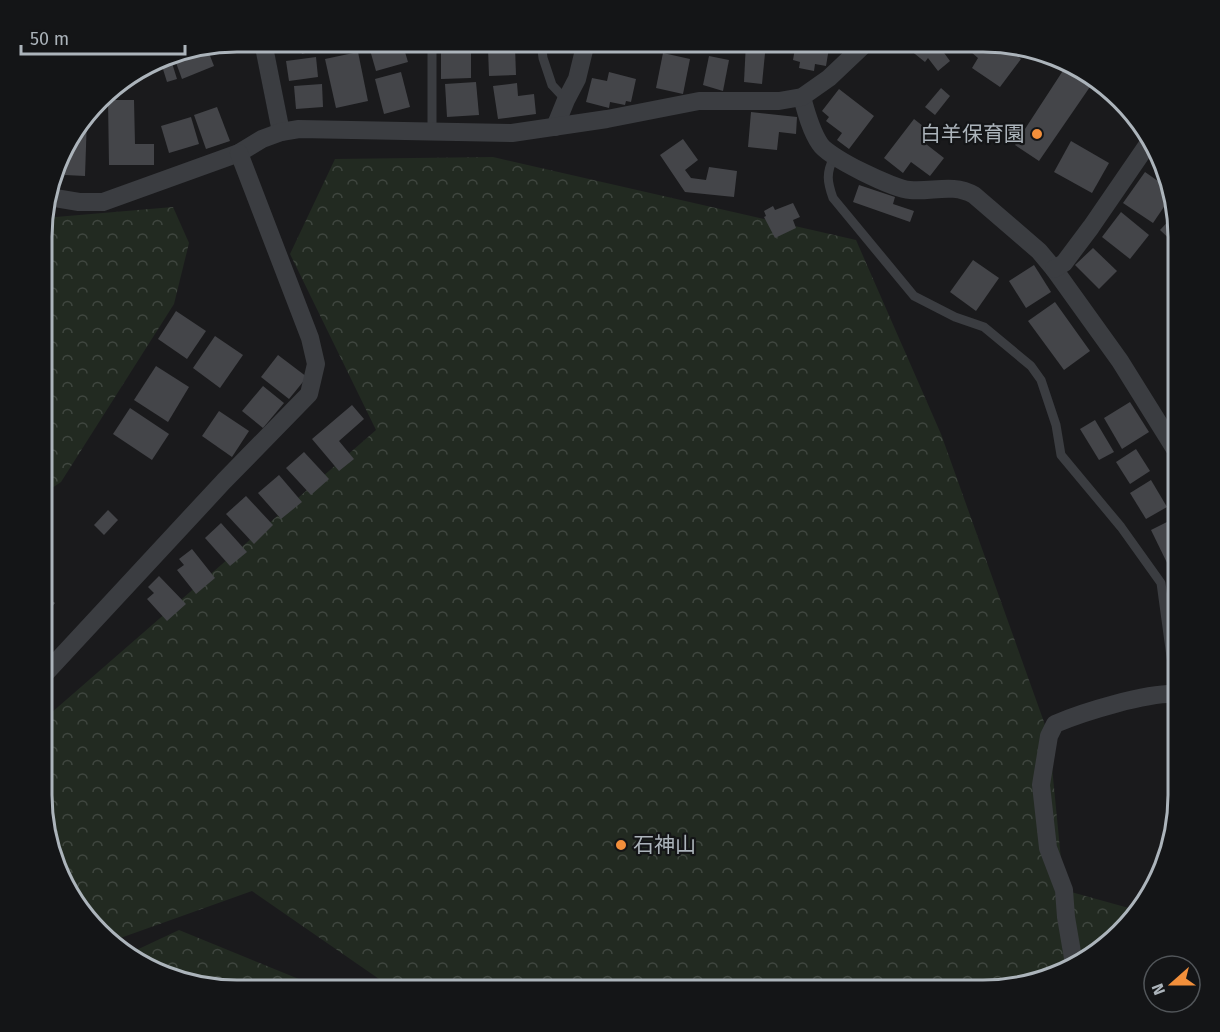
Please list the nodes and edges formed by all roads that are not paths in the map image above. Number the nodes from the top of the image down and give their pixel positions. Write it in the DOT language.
graph roads {
  1 [pos="265,53"];
  2 [pos="432,53"];
  3 [pos="542,53"];
  4 [pos="583,53"];
  5 [pos="855,53"];
  6 [pos="802,97"];
  7 [pos="566,100"];
  8 [pos="555,127"];
  9 [pos="281,132"];
  10 [pos="432,133"];
  11 [pos="1144,149"];
  12 [pos="239,153"];
  13 [pos="834,157"];
  14 [pos="57,198"];
  15 [pos="1054,269"];
  16 [pos="1167,438"];
  17 [pos="1168,632"];
  18 [pos="53,665"];
  19 [pos="1168,693"];
  20 [pos="1072,955"];
  1 -- 9 [label="street"];
  2 -- 10 [label="lane"];
  3 -- 7 [label="lane"];
  4 -- 7 [label="street"];
  5 -- 6 [label="street"];
  6 -- 8 [label="street"];
  6 -- 13 [label="street"];
  7 -- 8 [label="street"];
  8 -- 10 [label="street"];
  9 -- 10 [label="street"];
  9 -- 12 [label="street"];
  11 -- 15 [label="street"];
  12 -- 14 [label="street"];
  12 -- 18 [label="street"];
  13 -- 15 [label="street"];
  13 -- 17 [label="lane"];
  15 -- 16 [label="street"];
  19 -- 20 [label="street"];
}
